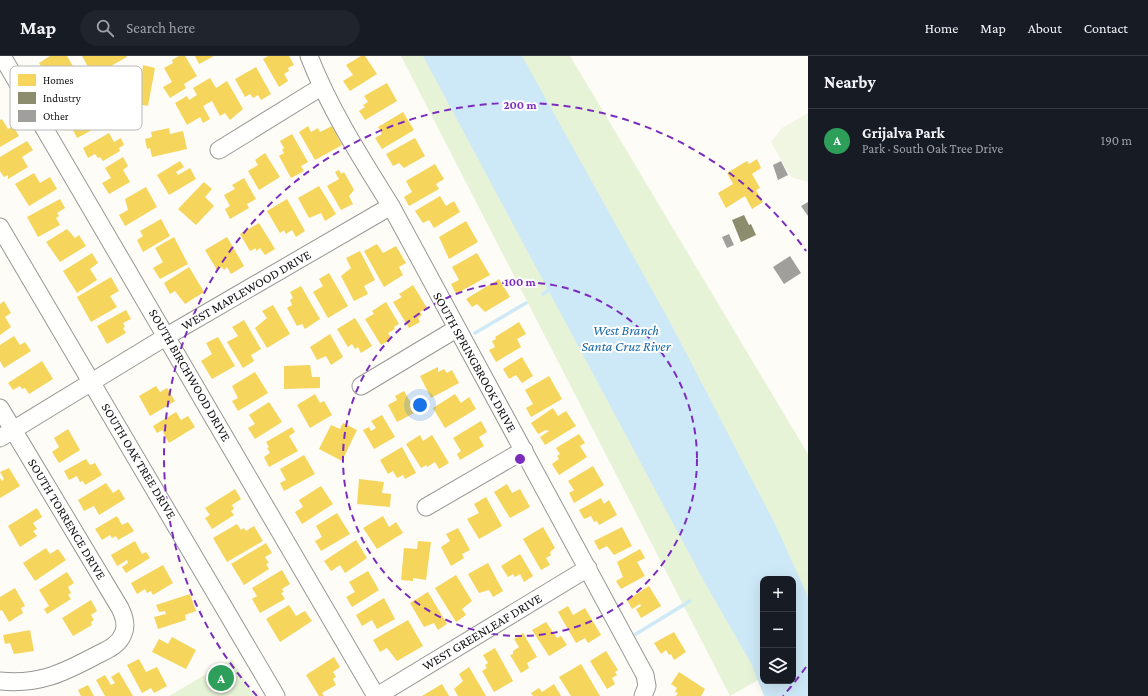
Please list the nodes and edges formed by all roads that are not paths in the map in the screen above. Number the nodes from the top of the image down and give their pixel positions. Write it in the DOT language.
graph roads {
  1 [pos="2,56"];
  2 [pos="309,56"];
  3 [pos="10,70"];
  4 [pos="321,87"];
  5 [pos="46,130"];
  6 [pos="219,150"];
  7 [pos="391,206"];
  8 [pos="0,227"];
  9 [pos="456,329"];
  10 [pos="167,336"];
  11 [pos="92,382"];
  12 [pos="361,386"];
  13 [pos="0,408"];
  14 [pos="7,434"];
  15 [pos="524,450"];
  16 [pos="426,507"];
  17 [pos="588,568"];
  18 [pos="0,681"];
  19 [pos="648,694"];
  20 [pos="276,696"];
  21 [pos="377,696"];
  1 -- 3 [label="street, SOUTH BIRCHWOOD DRIVE"];
  2 -- 4 [label="street, SOUTH SPRINGBROOK DRIVE"];
  4 -- 6 [label="street"];
  4 -- 7 [label="street, SOUTH SPRINGBROOK DRIVE"];
  5 -- 10 [label="street, SOUTH BIRCHWOOD DRIVE"];
  7 -- 9 [label="street, SOUTH SPRINGBROOK DRIVE"];
  7 -- 10 [label="street, WEST MAPLEWOOD DRIVE"];
  8 -- 11 [label="street, SOUTH OAK TREE DRIVE"];
  9 -- 12 [label="street"];
  9 -- 15 [label="street, SOUTH SPRINGBROOK DRIVE"];
  10 -- 11 [label="street, WEST MAPLEWOOD DRIVE"];
  10 -- 21 [label="street, SOUTH BIRCHWOOD DRIVE"];
  11 -- 14 [label="street, WEST MAPLEWOOD DRIVE"];
  11 -- 20 [label="street, SOUTH OAK TREE DRIVE"];
  13 -- 14 [label="street, SOUTH TORRENCE DRIVE"];
  14 -- 18 [label="street, SOUTH TORRENCE DRIVE"];
  15 -- 16 [label="street"];
  15 -- 17 [label="street, SOUTH SPRINGBROOK DRIVE"];
  17 -- 19 [label="street, SOUTH SPRINGBROOK DRIVE"];
  17 -- 21 [label="street, WEST GREENLEAF DRIVE"];
}
